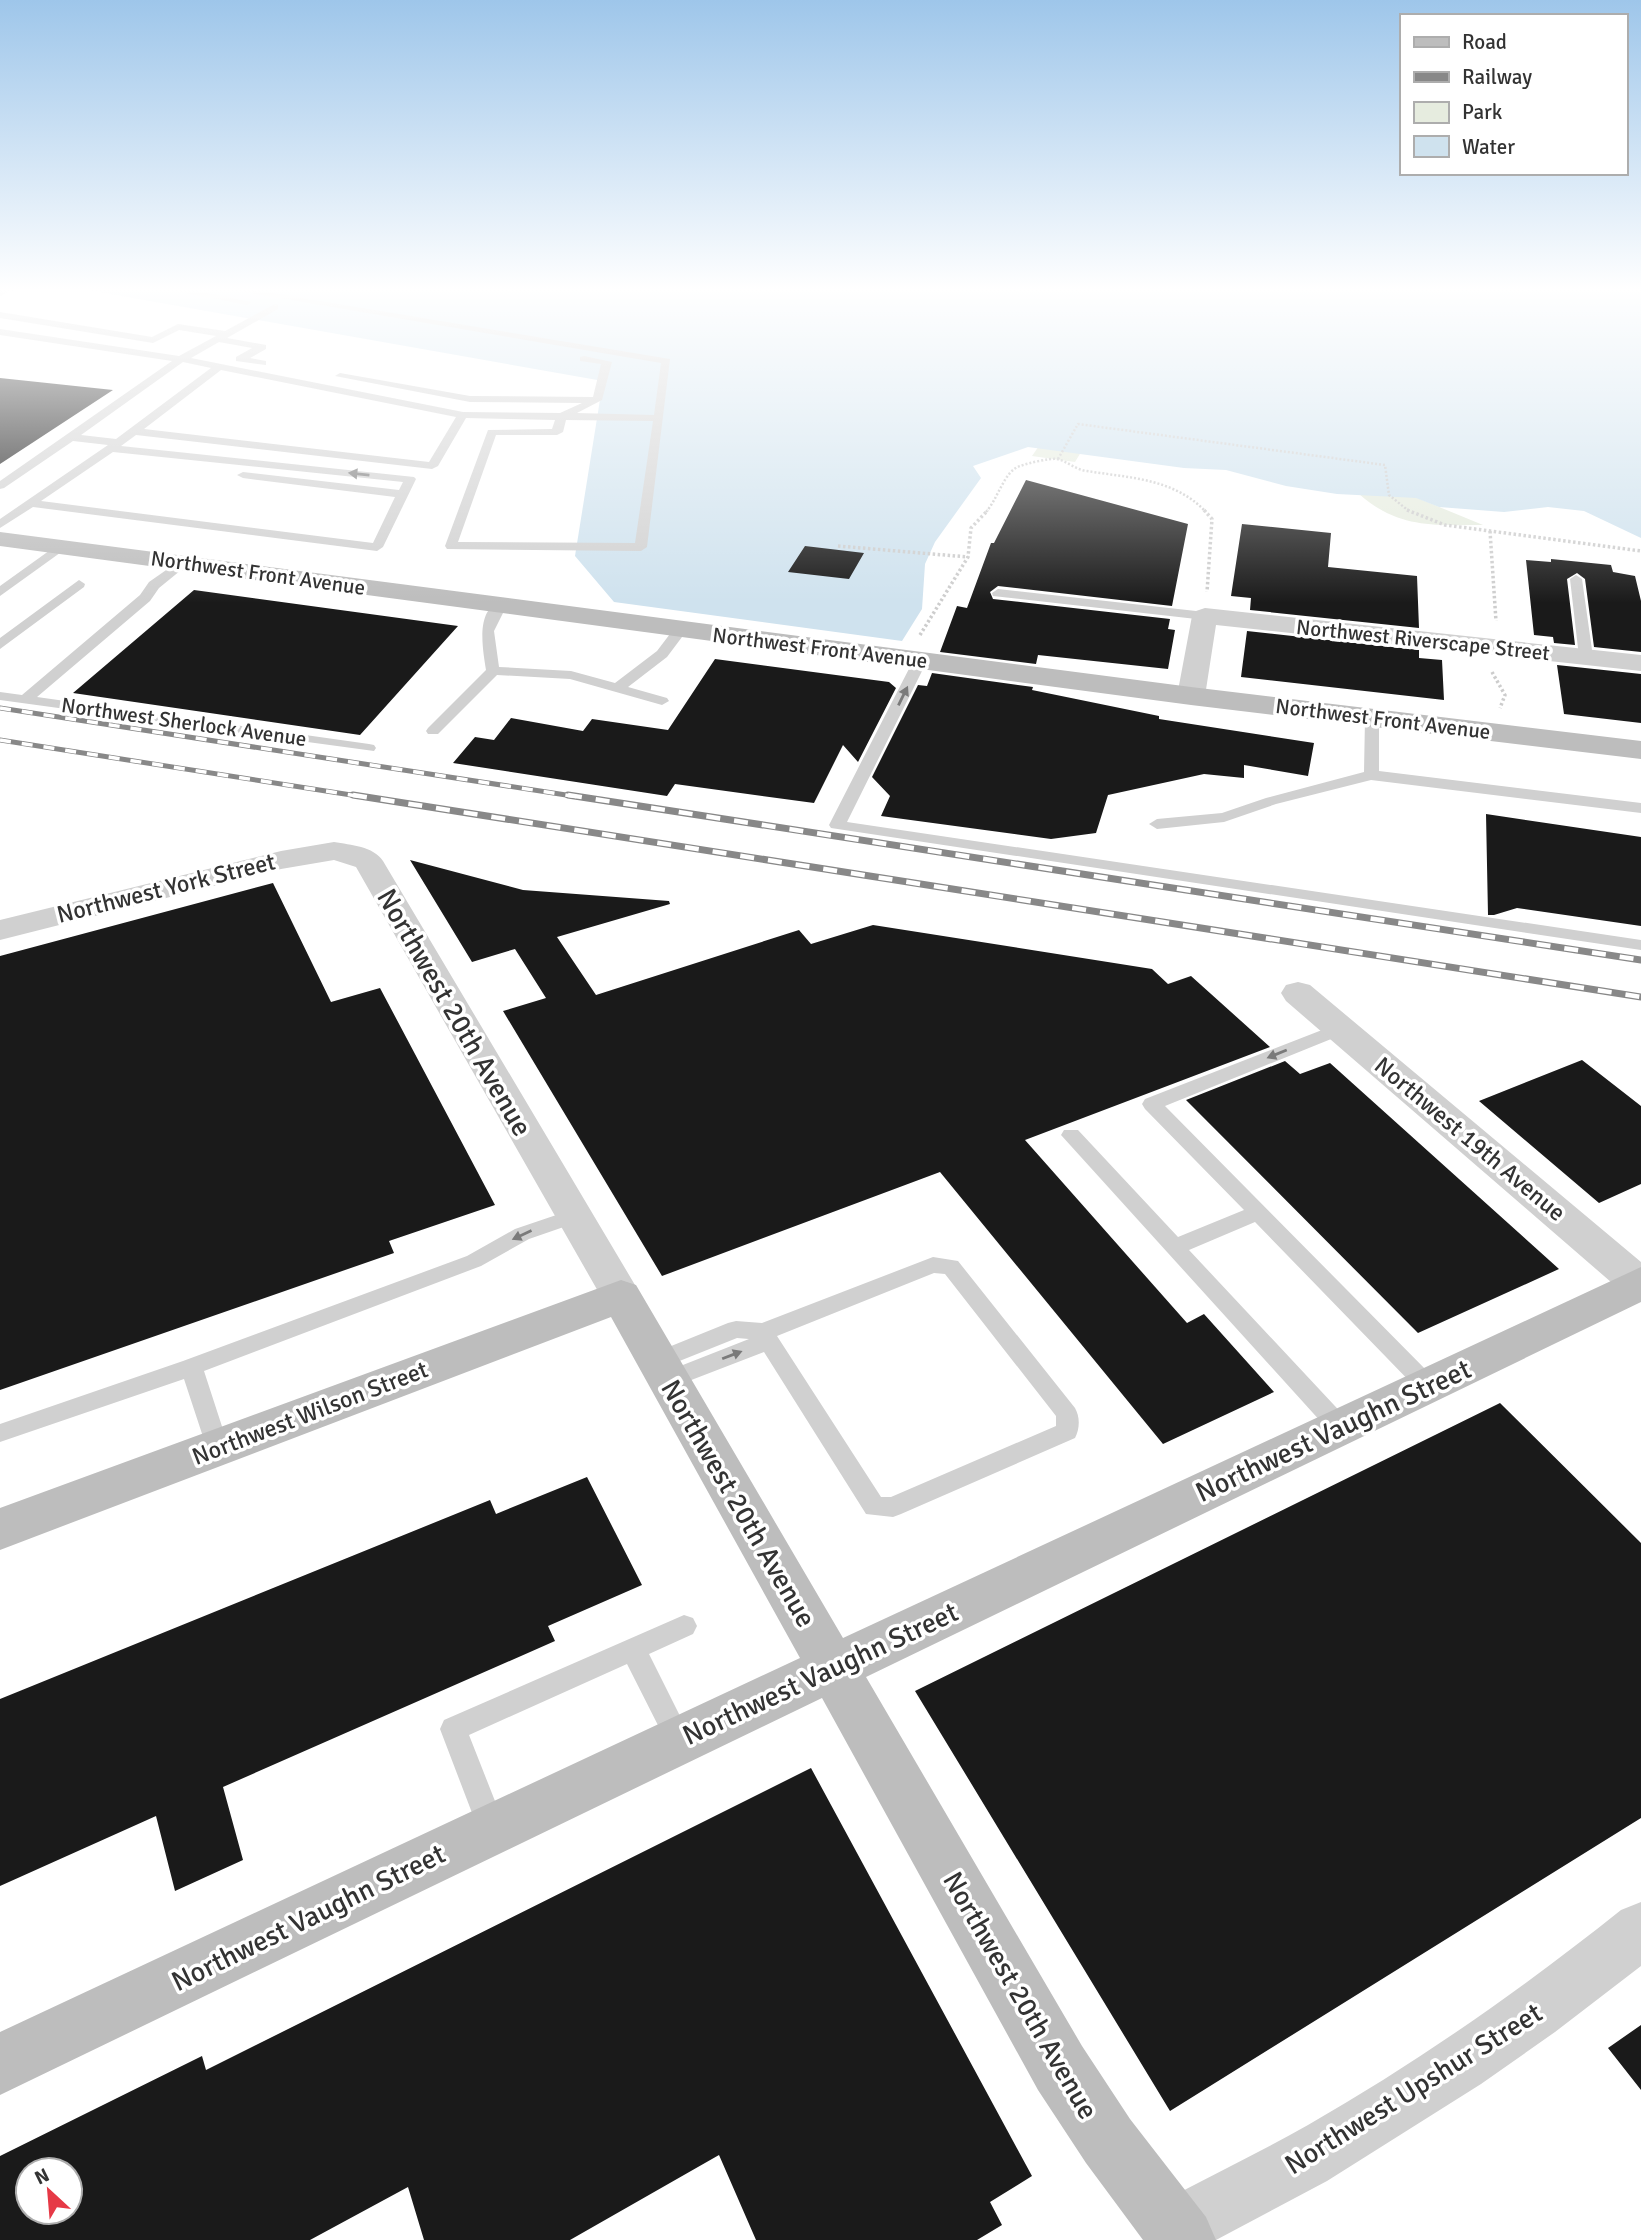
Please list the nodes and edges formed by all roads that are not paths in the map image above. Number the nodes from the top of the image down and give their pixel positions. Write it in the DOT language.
graph roads {
  1 [pos="132,394"];
  2 [pos="184,394"];
  3 [pos="354,394"];
  4 [pos="438,394"];
  5 [pos="599,394"];
  6 [pos="662,394"];
  7 [pos="597,400"];
  8 [pos="463,415"];
  9 [pos="561,417"];
  10 [pos="659,418"];
  11 [pos="134,431"];
  12 [pos="71,437"];
  13 [pos="114,445"];
  14 [pos="96,457"];
  15 [pos="0,486"];
  16 [pos="402,494"];
  17 [pos="30,503"];
  18 [pos="0,524"];
  19 [pos="0,539"];
  20 [pos="60,547"];
  21 [pos="182,563"];
  22 [pos="1576,579"];
  23 [pos="79,584"];
  24 [pos="0,592"];
  25 [pos="998,593"];
  26 [pos="500,605"];
  27 [pos="1205,617"];
  28 [pos="681,629"];
  29 [pos="0,645"];
  30 [pos="1586,657"];
  31 [pos="913,660"];
  32 [pos="1641,663"];
  33 [pos="493,671"];
  34 [pos="617,688"];
  35 [pos="0,696"];
  36 [pos="1191,696"];
  37 [pos="25,700"];
  38 [pos="662,701"];
  39 [pos="1372,719"];
  40 [pos="433,731"];
  41 [pos="369,748"];
  42 [pos="1641,750"];
  43 [pos="1371,775"];
  44 [pos="1641,808"];
  45 [pos="1157,824"];
  46 [pos="334,851"];
  47 [pos="0,930"];
  48 [pos="1641,945"];
  49 [pos="1298,993"];
  50 [pos="1340,1029"];
  51 [pos="1071,1135"];
  52 [pos="1259,1212"];
  53 [pos="574,1216"];
  54 [pos="1175,1247"];
  55 [pos="1641,1284"];
  56 [pos="621,1296"];
  57 [pos="764,1332"];
  58 [pos="191,1367"];
  59 [pos="663,1370"];
  60 [pos="1427,1385"];
  61 [pos="1339,1427"];
  62 [pos="0,1433"];
  63 [pos="217,1447"];
  64 [pos="0,1529"];
  65 [pos="684,1626"];
  66 [pos="633,1649"];
  67 [pos="833,1667"];
  68 [pos="679,1740"];
  69 [pos="492,1829"];
  70 [pos="1641,1930"];
  71 [pos="0,2064"];
  72 [pos="1172,2236"];
  1 -- 12 [label="lane"];
  2 -- 11 [label="lane"];
  3 -- 8 [label="lane"];
  4 -- 7 [label="lane"];
  5 -- 7 [label="lane"];
  6 -- 10 [label="lane"];
  7 -- 9 [label="lane"];
  8 -- 9 [label="lane"];
  8 -- 11 [label="lane"];
  9 -- 10 [label="lane"];
  9 -- 10 [label="lane"];
  11 -- 13 [label="lane"];
  12 -- 13 [label="lane"];
  12 -- 15 [label="lane"];
  13 -- 14 [label="lane"];
  16 -- 13 [label="lane, one-way"];
  14 -- 16 [label="lane"];
  14 -- 17 [label="lane"];
  16 -- 17 [label="lane"];
  17 -- 18 [label="lane"];
  19 -- 20 [label="street, Northwest Front Avenue"];
  20 -- 21 [label="street, Northwest Front Avenue"];
  20 -- 24 [label="lane"];
  21 -- 26 [label="street, Northwest Front Avenue"];
  21 -- 37 [label="lane"];
  22 -- 30 [label="lane"];
  23 -- 29 [label="lane"];
  25 -- 27 [label="lane"];
  26 -- 28 [label="street, Northwest Front Avenue"];
  26 -- 33 [label="lane"];
  27 -- 30 [label="street, Northwest Riverscape Street"];
  27 -- 36 [label="street"];
  28 -- 31 [label="street, Northwest Front Avenue"];
  28 -- 34 [label="lane"];
  30 -- 32 [label="street, Northwest Riverscape Street"];
  31 -- 36 [label="street, Northwest Front Avenue"];
  48 -- 31 [label="lane, one-way"];
  33 -- 34 [label="lane"];
  33 -- 40 [label="lane"];
  34 -- 38 [label="lane"];
  35 -- 37 [label="lane, Northwest Sherlock Avenue"];
  36 -- 39 [label="street, Northwest Front Avenue"];
  37 -- 41 [label="lane, Northwest Sherlock Avenue"];
  39 -- 42 [label="street, Northwest Front Avenue"];
  39 -- 43 [label="lane"];
  43 -- 44 [label="lane"];
  43 -- 45 [label="lane"];
  46 -- 47 [label="street, Northwest York Street"];
  46 -- 53 [label="street, Northwest 20th Avenue"];
  49 -- 50 [label="street, Northwest 19th Avenue"];
  50 -- 52 [label="lane, one-way"];
  50 -- 55 [label="street, Northwest 19th Avenue"];
  51 -- 54 [label="lane"];
  52 -- 54 [label="lane"];
  52 -- 60 [label="lane"];
  53 -- 56 [label="street, Northwest 20th Avenue"];
  53 -- 58 [label="lane, one-way"];
  54 -- 61 [label="lane"];
  55 -- 60 [label="street, Northwest Vaughn Street"];
  56 -- 59 [label="street, Northwest 20th Avenue"];
  56 -- 63 [label="street, Northwest Wilson Street"];
  57 -- 57 [label="lane"];
  57 -- 59 [label="lane"];
  58 -- 62 [label="lane"];
  58 -- 63 [label="lane"];
  59 -- 67 [label="street, Northwest 20th Avenue"];
  60 -- 61 [label="street, Northwest Vaughn Street"];
  61 -- 67 [label="street, Northwest Vaughn Street"];
  63 -- 64 [label="street, Northwest Wilson Street"];
  65 -- 66 [label="lane"];
  66 -- 68 [label="lane"];
  66 -- 69 [label="lane"];
  67 -- 68 [label="street, Northwest Vaughn Street"];
  67 -- 72 [label="street, Northwest 20th Avenue"];
  68 -- 69 [label="street, Northwest Vaughn Street"];
  69 -- 71 [label="street, Northwest Vaughn Street"];
  70 -- 72 [label="street, Northwest Upshur Street"];
}
